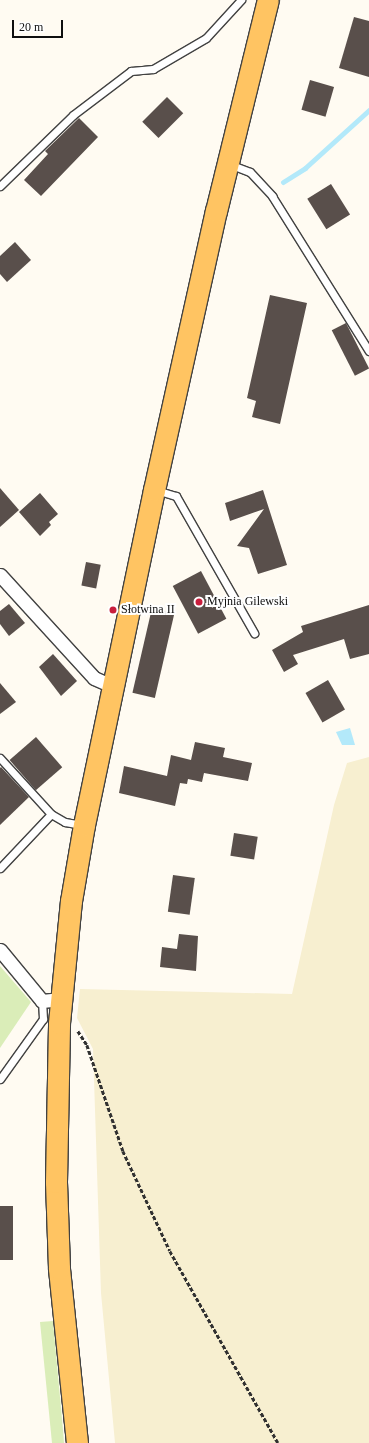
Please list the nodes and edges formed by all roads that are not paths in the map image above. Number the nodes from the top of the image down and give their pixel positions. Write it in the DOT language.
graph roads {
  1 [pos="241,0"];
  2 [pos="268,0"];
  3 [pos="228,164"];
  4 [pos="0,186"];
  5 [pos="369,351"];
  6 [pos="154,490"];
  7 [pos="0,575"];
  8 [pos="254,633"];
  9 [pos="112,686"];
  10 [pos="0,758"];
  11 [pos="51,814"];
  12 [pos="84,825"];
  13 [pos="0,868"];
  14 [pos="0,950"];
  15 [pos="51,1000"];
  16 [pos="0,1079"];
  17 [pos="77,1443"];
  1 -- 4 [label="lane"];
  2 -- 3 [label="main road"];
  3 -- 5 [label="lane"];
  3 -- 6 [label="main road"];
  6 -- 8 [label="lane"];
  6 -- 9 [label="main road"];
  7 -- 9 [label="street"];
  9 -- 12 [label="main road"];
  10 -- 11 [label="lane"];
  11 -- 12 [label="lane"];
  11 -- 13 [label="lane"];
  12 -- 15 [label="main road"];
  14 -- 15 [label="street"];
  15 -- 16 [label="lane"];
  15 -- 17 [label="main road"];
}
